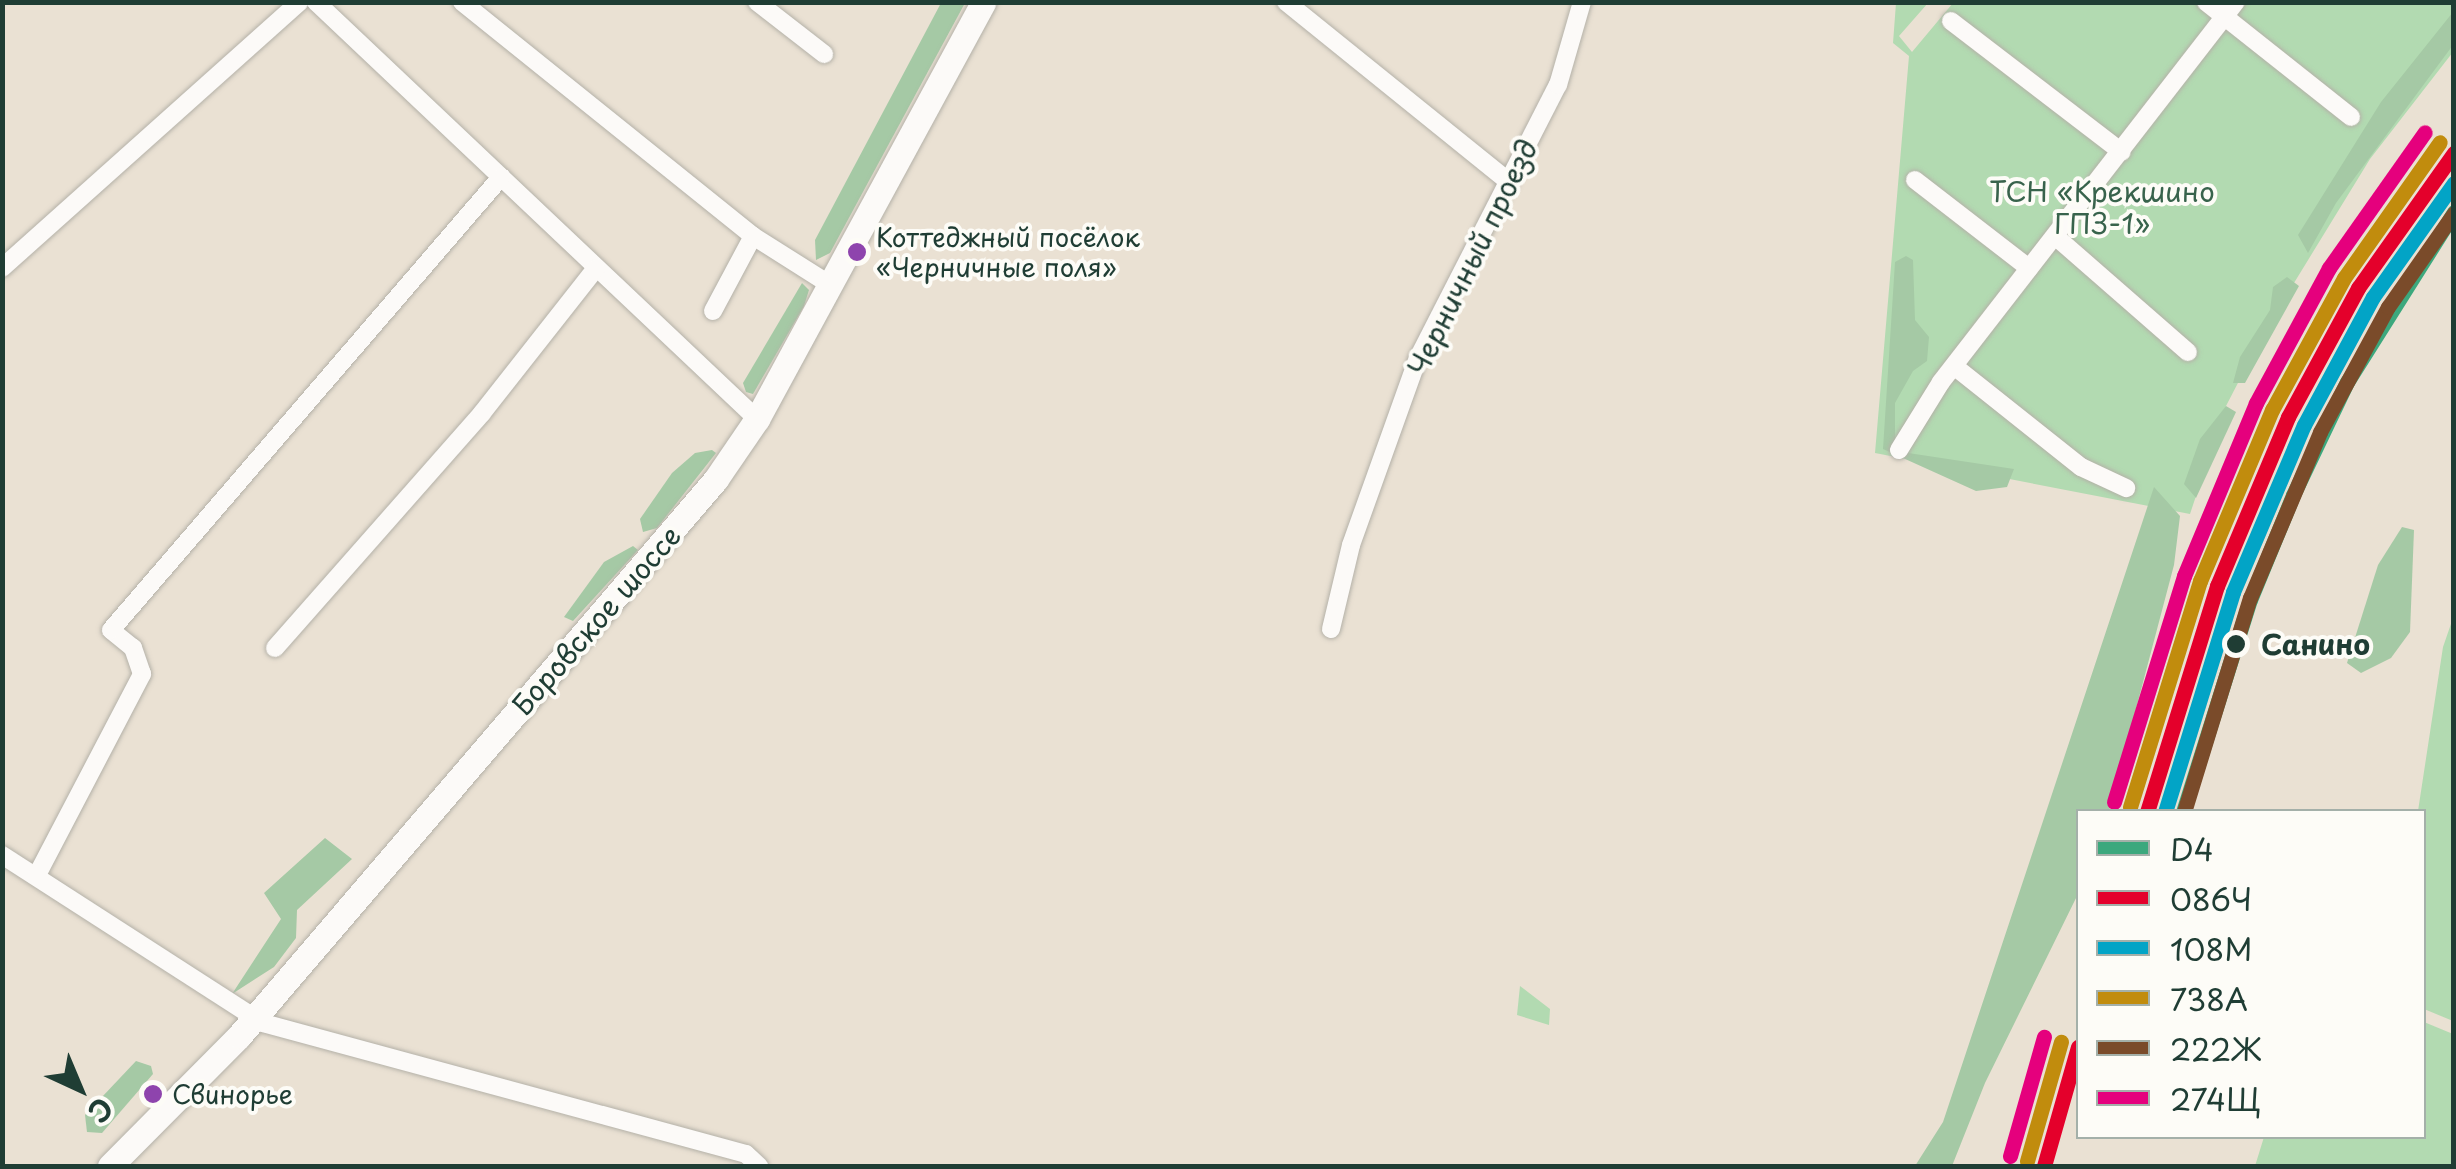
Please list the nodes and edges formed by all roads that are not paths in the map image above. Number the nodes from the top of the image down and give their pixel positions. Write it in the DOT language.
graph roads {
  1 [pos="300,2"];
  2 [pos="316,2"];
  3 [pos="462,2"];
  4 [pos="757,2"];
  5 [pos="984,2"];
  6 [pos="1286,2"];
  7 [pos="1582,2"];
  8 [pos="2206,2"];
  9 [pos="2231,10"];
  10 [pos="1951,21"];
  11 [pos="824,54"];
  12 [pos="2351,117"];
  13 [pos="2122,152"];
  14 [pos="501,177"];
  15 [pos="1915,180"];
  16 [pos="1509,182"];
  17 [pos="753,236"];
  18 [pos="2056,238"];
  19 [pos="2,268"];
  20 [pos="596,268"];
  21 [pos="2028,268"];
  22 [pos="829,284"];
  23 [pos="713,311"];
  24 [pos="2188,352"];
  25 [pos="1954,366"];
  26 [pos="757,419"];
  27 [pos="1900,450"];
  28 [pos="2126,488"];
  29 [pos="1331,629"];
  30 [pos="276,648"];
  31 [pos="2,855"];
  32 [pos="37,875"];
  33 [pos="254,1017"];
  34 [pos="110,1166"];
  35 [pos="758,1166"];
  1 -- 19 [label="street"];
  2 -- 14 [label="street"];
  3 -- 17 [label="street"];
  4 -- 11 [label="street"];
  5 -- 22 [label="main road, Боровское шоссе"];
  6 -- 16 [label="street"];
  7 -- 16 [label="street, Черничный проезд"];
  8 -- 9 [label="street"];
  9 -- 12 [label="street"];
  9 -- 13 [label="street"];
  10 -- 13 [label="street"];
  13 -- 18 [label="street"];
  14 -- 20 [label="street"];
  14 -- 32 [label="street"];
  15 -- 21 [label="street"];
  16 -- 29 [label="street, Черничный проезд"];
  17 -- 22 [label="street"];
  17 -- 23 [label="street"];
  18 -- 21 [label="street"];
  18 -- 24 [label="street"];
  20 -- 26 [label="street"];
  20 -- 30 [label="street"];
  21 -- 25 [label="street"];
  22 -- 26 [label="main road, Боровское шоссе"];
  25 -- 27 [label="street"];
  25 -- 28 [label="street"];
  26 -- 33 [label="main road, Боровское шоссе"];
  31 -- 32 [label="street"];
  32 -- 33 [label="street"];
  33 -- 34 [label="main road, Боровское шоссе"];
  33 -- 35 [label="street"];
}
